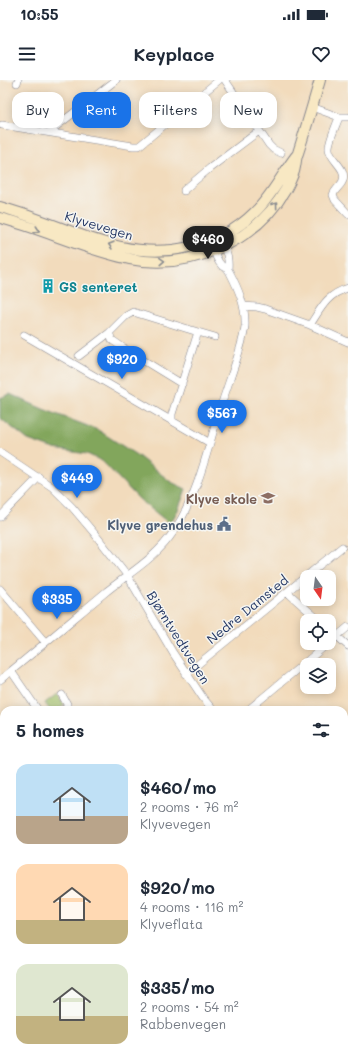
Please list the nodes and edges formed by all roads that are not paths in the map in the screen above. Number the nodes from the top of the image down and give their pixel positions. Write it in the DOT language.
graph roads {
  1 [pos="116,80"];
  2 [pos="219,80"];
  3 [pos="225,80"];
  4 [pos="320,80"];
  5 [pos="312,107"];
  6 [pos="339,116"];
  7 [pos="348,117"];
  8 [pos="2,125"];
  9 [pos="260,131"];
  10 [pos="49,132"];
  11 [pos="281,153"];
  12 [pos="184,191"];
  13 [pos="0,208"];
  14 [pos="348,214"];
  15 [pos="0,218"];
  16 [pos="218,246"];
  17 [pos="228,269"];
  18 [pos="348,288"];
  19 [pos="243,306"];
  20 [pos="310,325"];
  21 [pos="198,332"];
  22 [pos="108,333"];
  23 [pos="24,335"];
  24 [pos="216,337"];
  25 [pos="348,342"];
  26 [pos="79,356"];
  27 [pos="182,384"];
  28 [pos="172,420"];
  29 [pos="210,443"];
  30 [pos="0,452"];
  31 [pos="39,477"];
  32 [pos="0,517"];
  33 [pos="342,547"];
  34 [pos="127,575"];
  35 [pos="0,589"];
  36 [pos="287,592"];
  37 [pos="312,614"];
  38 [pos="348,627"];
  39 [pos="337,636"];
  40 [pos="45,642"];
  41 [pos="348,646"];
  42 [pos="11,671"];
  43 [pos="186,674"];
  44 [pos="0,680"];
  45 [pos="62,695"];
  46 [pos="35,706"];
  47 [pos="67,706"];
  48 [pos="210,706"];
  49 [pos="253,706"];
  1 -- 10 [label="street"];
  2 -- 10 [label="street"];
  3 -- 9 [label="street"];
  4 -- 5 [label="main road, Klyvevegen"];
  5 -- 6 [label="street"];
  5 -- 16 [label="main road, Klyvevegen"];
  6 -- 7 [label="street"];
  6 -- 14 [label="street"];
  8 -- 10 [label="street"];
  9 -- 11 [label="street"];
  9 -- 12 [label="street"];
  16 -- 13 [label="main road, Klyvevegen, one-way"];
  15 -- 16 [label="main road, Klyvevegen, one-way"];
  16 -- 17 [label="street"];
  16 -- 17 [label="street"];
  17 -- 19 [label="street"];
  18 -- 20 [label="street"];
  19 -- 20 [label="street"];
  19 -- 29 [label="street"];
  20 -- 25 [label="street"];
  21 -- 22 [label="street"];
  21 -- 24 [label="street"];
  21 -- 27 [label="street"];
  22 -- 26 [label="street"];
  22 -- 27 [label="street"];
  23 -- 28 [label="street"];
  27 -- 28 [label="street"];
  28 -- 29 [label="street"];
  29 -- 34 [label="street"];
  30 -- 31 [label="street, Bjørntvedtvegen"];
  31 -- 32 [label="street"];
  31 -- 34 [label="street, Bjørntvedtvegen"];
  33 -- 36 [label="street, Nedre Damsted"];
  34 -- 40 [label="street"];
  34 -- 43 [label="street, Bjørntvedtvegen"];
  35 -- 40 [label="street"];
  36 -- 37 [label="street"];
  36 -- 43 [label="street, Nedre Damsted"];
  38 -- 39 [label="street"];
  39 -- 41 [label="street"];
  39 -- 49 [label="street"];
  40 -- 42 [label="street"];
  42 -- 44 [label="street"];
  42 -- 46 [label="street"];
  43 -- 48 [label="street, Bjørntvedtvegen"];
  45 -- 47 [label="street"];
}
